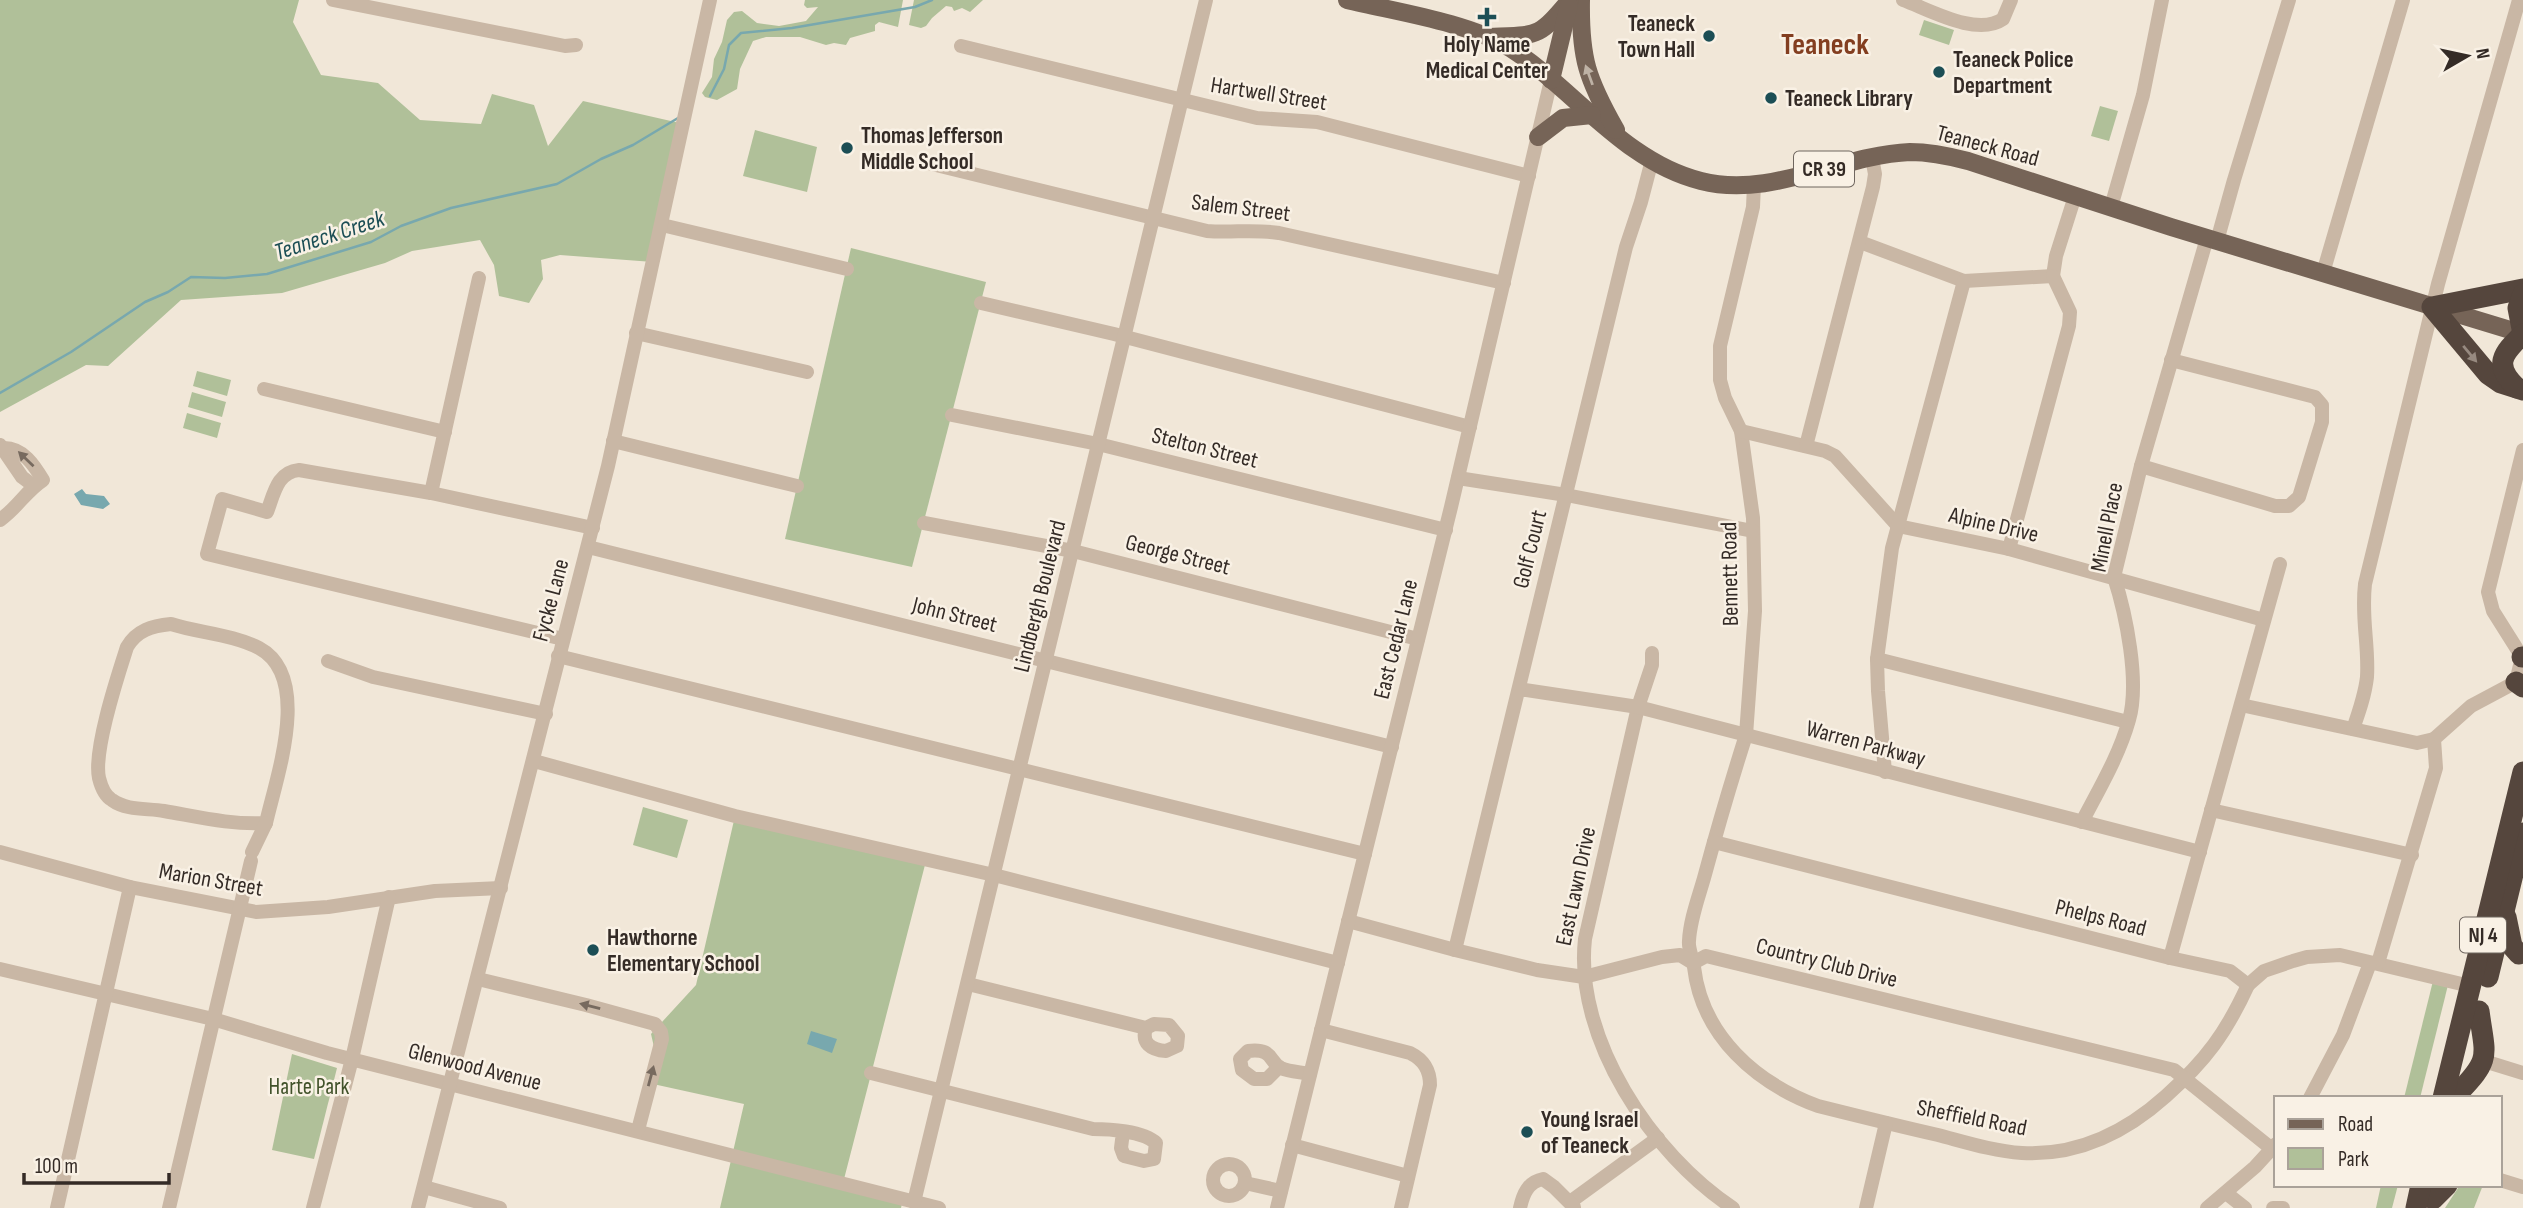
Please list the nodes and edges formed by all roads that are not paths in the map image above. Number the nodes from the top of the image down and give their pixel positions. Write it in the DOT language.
graph roads {
  1 [pos="332,0"];
  2 [pos="710,0"];
  3 [pos="1206,0"];
  4 [pos="1347,0"];
  5 [pos="1571,0"];
  6 [pos="1581,0"];
  7 [pos="1903,0"];
  8 [pos="2011,0"];
  9 [pos="2162,0"];
  10 [pos="2289,0"];
  11 [pos="2403,0"];
  12 [pos="2519,0"];
  13 [pos="370,4"];
  14 [pos="1486,37"];
  15 [pos="576,45"];
  16 [pos="961,46"];
  17 [pos="1551,80"];
  18 [pos="1182,100"];
  19 [pos="1592,115"];
  20 [pos="1619,136"];
  21 [pos="1538,137"];
  22 [pos="1872,158"];
  23 [pos="1652,160"];
  24 [pos="932,164"];
  25 [pos="1529,176"];
  26 [pos="1754,185"];
  27 [pos="2076,196"];
  28 [pos="2111,207"];
  29 [pos="1153,216"];
  30 [pos="662,225"];
  31 [pos="2212,239"];
  32 [pos="1860,242"];
  33 [pos="847,269"];
  34 [pos="2323,274"];
  35 [pos="2053,276"];
  36 [pos="479,278"];
  37 [pos="1964,281"];
  38 [pos="1504,284"];
  39 [pos="2523,291"];
  40 [pos="981,303"];
  41 [pos="2432,307"];
  42 [pos="636,333"];
  43 [pos="2523,334"];
  44 [pos="1125,337"];
  45 [pos="2171,359"];
  46 [pos="807,372"];
  47 [pos="264,389"];
  48 [pos="2520,389"];
  49 [pos="952,415"];
  50 [pos="1470,427"];
  51 [pos="1741,431"];
  52 [pos="446,432"];
  53 [pos="613,441"];
  54 [pos="1098,444"];
  55 [pos="2,446"];
  56 [pos="1806,446"];
  57 [pos="2523,450"];
  58 [pos="2141,466"];
  59 [pos="1458,478"];
  60 [pos="797,486"];
  61 [pos="431,493"];
  62 [pos="1566,495"];
  63 [pos="0,520"];
  64 [pos="924,523"];
  65 [pos="1898,526"];
  66 [pos="593,528"];
  67 [pos="1446,530"];
  68 [pos="1753,531"];
  69 [pos="588,547"];
  70 [pos="2009,549"];
  71 [pos="1073,551"];
  72 [pos="2280,564"];
  73 [pos="2114,577"];
  74 [pos="2264,620"];
  75 [pos="563,639"];
  76 [pos="1418,639"];
  77 [pos="1652,653"];
  78 [pos="558,656"];
  79 [pos="2522,657"];
  80 [pos="1877,659"];
  81 [pos="1047,660"];
  82 [pos="328,661"];
  83 [pos="2520,685"];
  84 [pos="1519,689"];
  85 [pos="2241,705"];
  86 [pos="1639,707"];
  87 [pos="546,714"];
  88 [pos="2128,722"];
  89 [pos="2353,729"];
  90 [pos="1746,735"];
  91 [pos="2434,739"];
  92 [pos="1392,747"];
  93 [pos="534,761"];
  94 [pos="1020,768"];
  95 [pos="1885,772"];
  96 [pos="2523,772"];
  97 [pos="2211,810"];
  98 [pos="2082,822"];
  99 [pos="266,823"];
  100 [pos="2523,833"];
  101 [pos="1714,842"];
  102 [pos="0,852"];
  103 [pos="2200,852"];
  104 [pos="1365,854"];
  105 [pos="2412,855"];
  106 [pos="2518,870"];
  107 [pos="994,875"];
  108 [pos="130,887"];
  109 [pos="501,888"];
  110 [pos="389,897"];
  111 [pos="2505,908"];
  112 [pos="239,909"];
  113 [pos="1348,921"];
  114 [pos="1455,950"];
  115 [pos="2521,955"];
  116 [pos="2170,958"];
  117 [pos="1338,963"];
  118 [pos="1693,963"];
  119 [pos="2374,963"];
  120 [pos="1,972"];
  121 [pos="1584,977"];
  122 [pos="478,979"];
  123 [pos="968,984"];
  124 [pos="2248,985"];
  125 [pos="2470,986"];
  126 [pos="106,993"];
  127 [pos="2479,1012"];
  128 [pos="213,1019"];
  129 [pos="1146,1028"];
  130 [pos="1321,1030"];
  131 [pos="352,1059"];
  132 [pos="2484,1061"];
  133 [pos="1279,1067"];
  134 [pos="871,1073"];
  135 [pos="2523,1073"];
  136 [pos="1310,1074"];
  137 [pos="2186,1078"];
  138 [pos="450,1083"];
  139 [pos="941,1091"];
  140 [pos="2312,1096"];
  141 [pos="2453,1096"];
  142 [pos="1885,1122"];
  143 [pos="638,1130"];
  144 [pos="1124,1132"];
  145 [pos="1658,1138"];
  146 [pos="1292,1145"];
  147 [pos="2274,1147"];
  148 [pos="1408,1176"];
  149 [pos="2502,1181"];
  150 [pos="1245,1183"];
  151 [pos="424,1187"];
  152 [pos="2523,1187"];
  153 [pos="1281,1191"];
  154 [pos="2226,1193"];
  155 [pos="914,1202"];
  156 [pos="1573,1205"];
  157 [pos="57,1208"];
  158 [pos="169,1208"];
  159 [pos="313,1208"];
  160 [pos="418,1208"];
  161 [pos="500,1208"];
  162 [pos="939,1208"];
  163 [pos="1277,1208"];
  164 [pos="1401,1208"];
  165 [pos="1520,1208"];
  166 [pos="1733,1208"];
  167 [pos="1866,1208"];
  168 [pos="2207,1208"];
  169 [pos="2245,1208"];
  170 [pos="2273,1208"];
  171 [pos="2283,1208"];
  1 -- 13 [label="street"];
  2 -- 30 [label="street, Fycke Lane"];
  3 -- 18 [label="street, Lindbergh Boulevard"];
  4 -- 14 [label="main road, Teaneck Road / CR 39"];
  5 -- 14 [label="main road"];
  5 -- 17 [label="main road"];
  20 -- 6 [label="main road, one-way"];
  7 -- 8 [label="street"];
  9 -- 28 [label="street"];
  10 -- 31 [label="street, Minell Place"];
  11 -- 34 [label="street"];
  12 -- 41 [label="street"];
  13 -- 15 [label="street"];
  14 -- 17 [label="main road, Teaneck Road / CR 39"];
  16 -- 18 [label="street, Hartwell Street"];
  17 -- 19 [label="main road, Teaneck Road / CR 39"];
  17 -- 21 [label="street, East Cedar Lane"];
  18 -- 25 [label="street, Hartwell Street"];
  18 -- 29 [label="street, Lindbergh Boulevard"];
  19 -- 20 [label="main road, Teaneck Road / CR 39"];
  19 -- 21 [label="main road"];
  20 -- 23 [label="main road, Teaneck Road / CR 39"];
  21 -- 25 [label="street, East Cedar Lane"];
  22 -- 26 [label="main road, Teaneck Road / CR 39"];
  22 -- 27 [label="main road, Teaneck Road / CR 39"];
  22 -- 32 [label="street"];
  23 -- 26 [label="main road, Teaneck Road / CR 39"];
  23 -- 62 [label="street, Golf Court"];
  24 -- 29 [label="street, Salem Street"];
  25 -- 38 [label="street, East Cedar Lane"];
  26 -- 51 [label="street, Bennett Road"];
  27 -- 28 [label="main road, Teaneck Road / CR 39"];
  27 -- 35 [label="street"];
  28 -- 31 [label="main road, Teaneck Road / CR 39"];
  29 -- 38 [label="street, Salem Street"];
  29 -- 44 [label="street, Lindbergh Boulevard"];
  30 -- 33 [label="street"];
  30 -- 42 [label="street, Fycke Lane"];
  31 -- 34 [label="main road, Teaneck Road / CR 39"];
  31 -- 45 [label="street, Minell Place"];
  32 -- 37 [label="street"];
  32 -- 56 [label="street"];
  34 -- 41 [label="main road, Teaneck Road / CR 39"];
  35 -- 37 [label="street"];
  35 -- 70 [label="street"];
  36 -- 52 [label="street"];
  37 -- 65 [label="street"];
  38 -- 50 [label="street, East Cedar Lane"];
  39 -- 41 [label="highway"];
  39 -- 43 [label="highway"];
  40 -- 44 [label="street"];
  41 -- 43 [label="main road, Teaneck Road / CR 39"];
  41 -- 48 [label="highway, one-way"];
  41 -- 89 [label="street"];
  42 -- 46 [label="street"];
  42 -- 53 [label="street, Fycke Lane"];
  43 -- 48 [label="highway"];
  44 -- 50 [label="street"];
  44 -- 54 [label="street, Lindbergh Boulevard"];
  45 -- 58 [label="street, Minell Place"];
  45 -- 58 [label="street"];
  47 -- 52 [label="street"];
  49 -- 54 [label="street, Stelton Street"];
  50 -- 59 [label="street, East Cedar Lane"];
  51 -- 56 [label="street"];
  51 -- 68 [label="street, Bennett Road"];
  52 -- 61 [label="street"];
  53 -- 60 [label="street"];
  53 -- 66 [label="street, Fycke Lane"];
  54 -- 67 [label="street, Stelton Street"];
  54 -- 71 [label="street, Lindbergh Boulevard"];
  55 -- 63 [label="street"];
  56 -- 65 [label="street"];
  57 -- 79 [label="street"];
  58 -- 73 [label="street, Minell Place"];
  59 -- 62 [label="street"];
  59 -- 67 [label="street, East Cedar Lane"];
  61 -- 66 [label="street"];
  61 -- 75 [label="street"];
  62 -- 68 [label="street"];
  62 -- 84 [label="street, Golf Court"];
  64 -- 71 [label="street, George Street"];
  65 -- 70 [label="street, Alpine Drive"];
  65 -- 80 [label="street"];
  66 -- 69 [label="street, Fycke Lane"];
  67 -- 76 [label="street, East Cedar Lane"];
  68 -- 90 [label="street, Bennett Road"];
  69 -- 75 [label="street, Fycke Lane"];
  69 -- 81 [label="street, John Street"];
  70 -- 73 [label="street, Alpine Drive"];
  71 -- 76 [label="street, George Street"];
  71 -- 81 [label="street, Lindbergh Boulevard"];
  72 -- 74 [label="street"];
  73 -- 74 [label="street, Alpine Drive"];
  73 -- 88 [label="street, Minell Place"];
  74 -- 85 [label="street"];
  75 -- 78 [label="street, Fycke Lane"];
  76 -- 92 [label="street, East Cedar Lane"];
  77 -- 86 [label="street, East Lawn Drive"];
  78 -- 87 [label="street, Fycke Lane"];
  78 -- 94 [label="street"];
  79 -- 83 [label="street"];
  80 -- 88 [label="street"];
  80 -- 95 [label="street"];
  81 -- 92 [label="street, John Street"];
  81 -- 94 [label="street, Lindbergh Boulevard"];
  82 -- 87 [label="street"];
  83 -- 91 [label="street"];
  84 -- 86 [label="street, Warren Parkway"];
  84 -- 114 [label="street, Golf Court"];
  85 -- 89 [label="street"];
  85 -- 97 [label="street"];
  86 -- 90 [label="street, Warren Parkway"];
  86 -- 121 [label="street, East Lawn Drive"];
  87 -- 93 [label="street, Fycke Lane"];
  88 -- 98 [label="street, Minell Place"];
  89 -- 91 [label="street"];
  90 -- 95 [label="street, Warren Parkway"];
  90 -- 101 [label="street, Bennett Road"];
  91 -- 105 [label="street"];
  92 -- 104 [label="street, East Cedar Lane"];
  93 -- 107 [label="street"];
  93 -- 109 [label="street, Fycke Lane"];
  94 -- 104 [label="street"];
  94 -- 107 [label="street, Lindbergh Boulevard"];
  95 -- 98 [label="street, Warren Parkway"];
  96 -- 125 [label="highway, NJ 4"];
  97 -- 103 [label="street"];
  97 -- 105 [label="street"];
  98 -- 103 [label="street, Warren Parkway"];
  99 -- 99 [label="street"];
  99 -- 112 [label="street"];
  100 -- 106 [label="highway, NJ 4"];
  101 -- 116 [label="street, Phelps Road"];
  101 -- 118 [label="street, Bennett Road"];
  102 -- 108 [label="street, Marion Street"];
  103 -- 116 [label="street"];
  104 -- 113 [label="street, East Cedar Lane"];
  105 -- 119 [label="street"];
  106 -- 111 [label="highway, NJ 4"];
  107 -- 117 [label="street"];
  107 -- 123 [label="street, Lindbergh Boulevard"];
  108 -- 112 [label="street, Marion Street"];
  108 -- 126 [label="street"];
  109 -- 110 [label="street, Marion Street"];
  109 -- 122 [label="street, Fycke Lane"];
  110 -- 112 [label="street, Marion Street"];
  110 -- 131 [label="street"];
  111 -- 115 [label="highway"];
  111 -- 127 [label="highway, NJ 4"];
  112 -- 128 [label="street"];
  113 -- 114 [label="street, Country Club Drive"];
  113 -- 117 [label="street, East Cedar Lane"];
  114 -- 121 [label="street, Country Club Drive"];
  116 -- 124 [label="street, Phelps Road"];
  117 -- 130 [label="street, East Cedar Lane"];
  118 -- 121 [label="street, Country Club Drive"];
  118 -- 137 [label="street, Country Club Drive"];
  118 -- 142 [label="street, Sheffield Road"];
  119 -- 124 [label="street"];
  119 -- 125 [label="street"];
  119 -- 140 [label="street"];
  120 -- 126 [label="street, Glenwood Avenue"];
  121 -- 145 [label="street, East Lawn Drive"];
  122 -- 138 [label="street, Fycke Lane"];
  143 -- 122 [label="street, one-way"];
  123 -- 129 [label="street"];
  123 -- 139 [label="street, Lindbergh Boulevard"];
  124 -- 137 [label="street, Sheffield Road"];
  125 -- 141 [label="highway, NJ 4"];
  126 -- 128 [label="street, Glenwood Avenue"];
  126 -- 157 [label="street"];
  127 -- 132 [label="highway"];
  127 -- 141 [label="highway, NJ 4"];
  128 -- 131 [label="street, Glenwood Avenue"];
  128 -- 158 [label="street"];
  130 -- 136 [label="street, East Cedar Lane"];
  130 -- 148 [label="street"];
  131 -- 138 [label="street, Glenwood Avenue"];
  131 -- 159 [label="street"];
  132 -- 135 [label="street"];
  132 -- 141 [label="highway"];
  133 -- 136 [label="street"];
  134 -- 139 [label="street"];
  136 -- 146 [label="street, East Cedar Lane"];
  137 -- 142 [label="street, Sheffield Road"];
  137 -- 147 [label="street, Country Club Drive"];
  138 -- 143 [label="street, Glenwood Avenue"];
  138 -- 151 [label="street, Fycke Lane"];
  139 -- 144 [label="street"];
  139 -- 155 [label="street, Lindbergh Boulevard"];
  142 -- 167 [label="street"];
  143 -- 155 [label="street, Glenwood Avenue"];
  145 -- 156 [label="street"];
  145 -- 166 [label="street, East Lawn Drive"];
  146 -- 148 [label="street"];
  146 -- 153 [label="street, East Cedar Lane"];
  147 -- 154 [label="street"];
  148 -- 164 [label="street"];
  149 -- 152 [label="street"];
  150 -- 153 [label="street"];
  151 -- 160 [label="street, Fycke Lane"];
  151 -- 161 [label="street"];
  153 -- 163 [label="street, East Cedar Lane"];
  154 -- 168 [label="street"];
  154 -- 169 [label="street"];
  155 -- 162 [label="street, Glenwood Avenue"];
  156 -- 165 [label="street"];
  170 -- 171 [label="street"];
}
